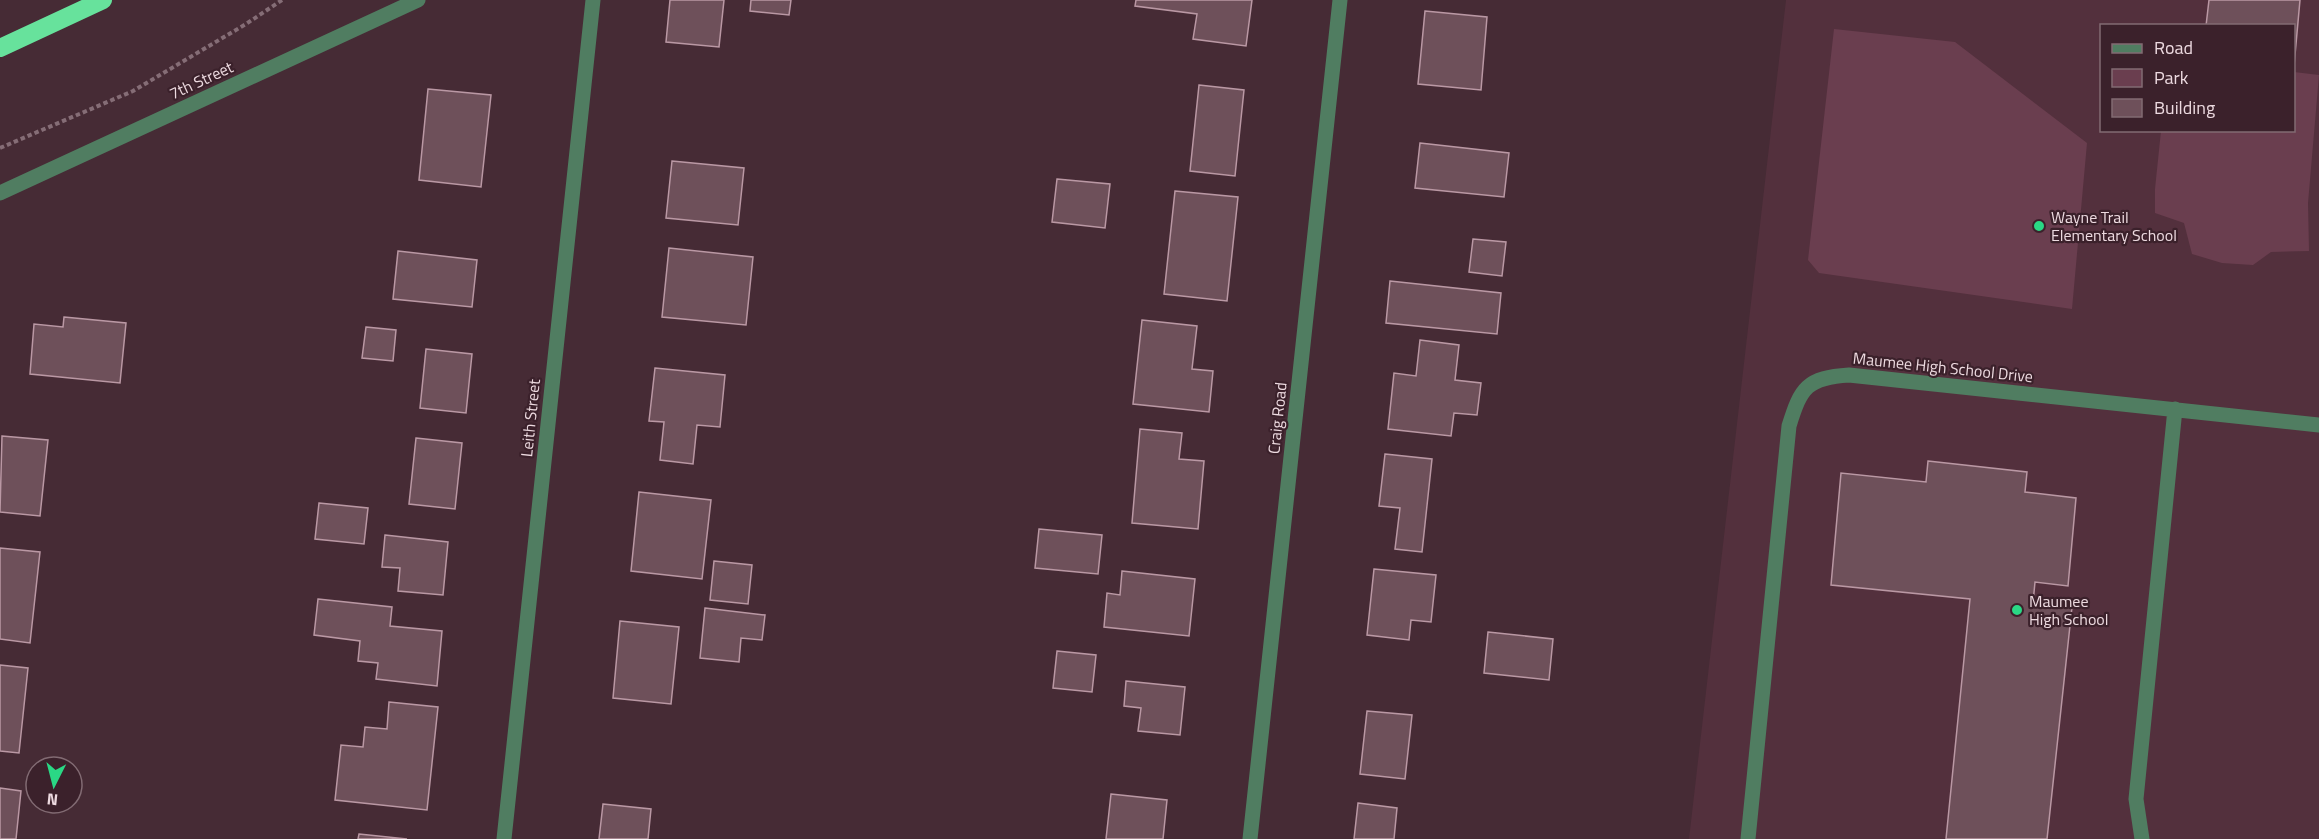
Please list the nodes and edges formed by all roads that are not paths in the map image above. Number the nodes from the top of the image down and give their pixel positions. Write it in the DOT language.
graph roads {
  1 [pos="103,0"];
  2 [pos="417,0"];
  3 [pos="593,0"];
  4 [pos="1340,0"];
  5 [pos="0,48"];
  6 [pos="0,193"];
  7 [pos="2175,409"];
  8 [pos="2319,425"];
  9 [pos="504,839"];
  10 [pos="1250,839"];
  11 [pos="1748,839"];
  12 [pos="2142,839"];
  1 -- 5 [label="highway"];
  2 -- 6 [label="street, 7th Street"];
  3 -- 9 [label="street, Leith Street"];
  4 -- 10 [label="street, Craig Road"];
  7 -- 8 [label="street, Maumee High School Drive"];
  7 -- 11 [label="street, Maumee High School Drive"];
  7 -- 12 [label="street"];
}
